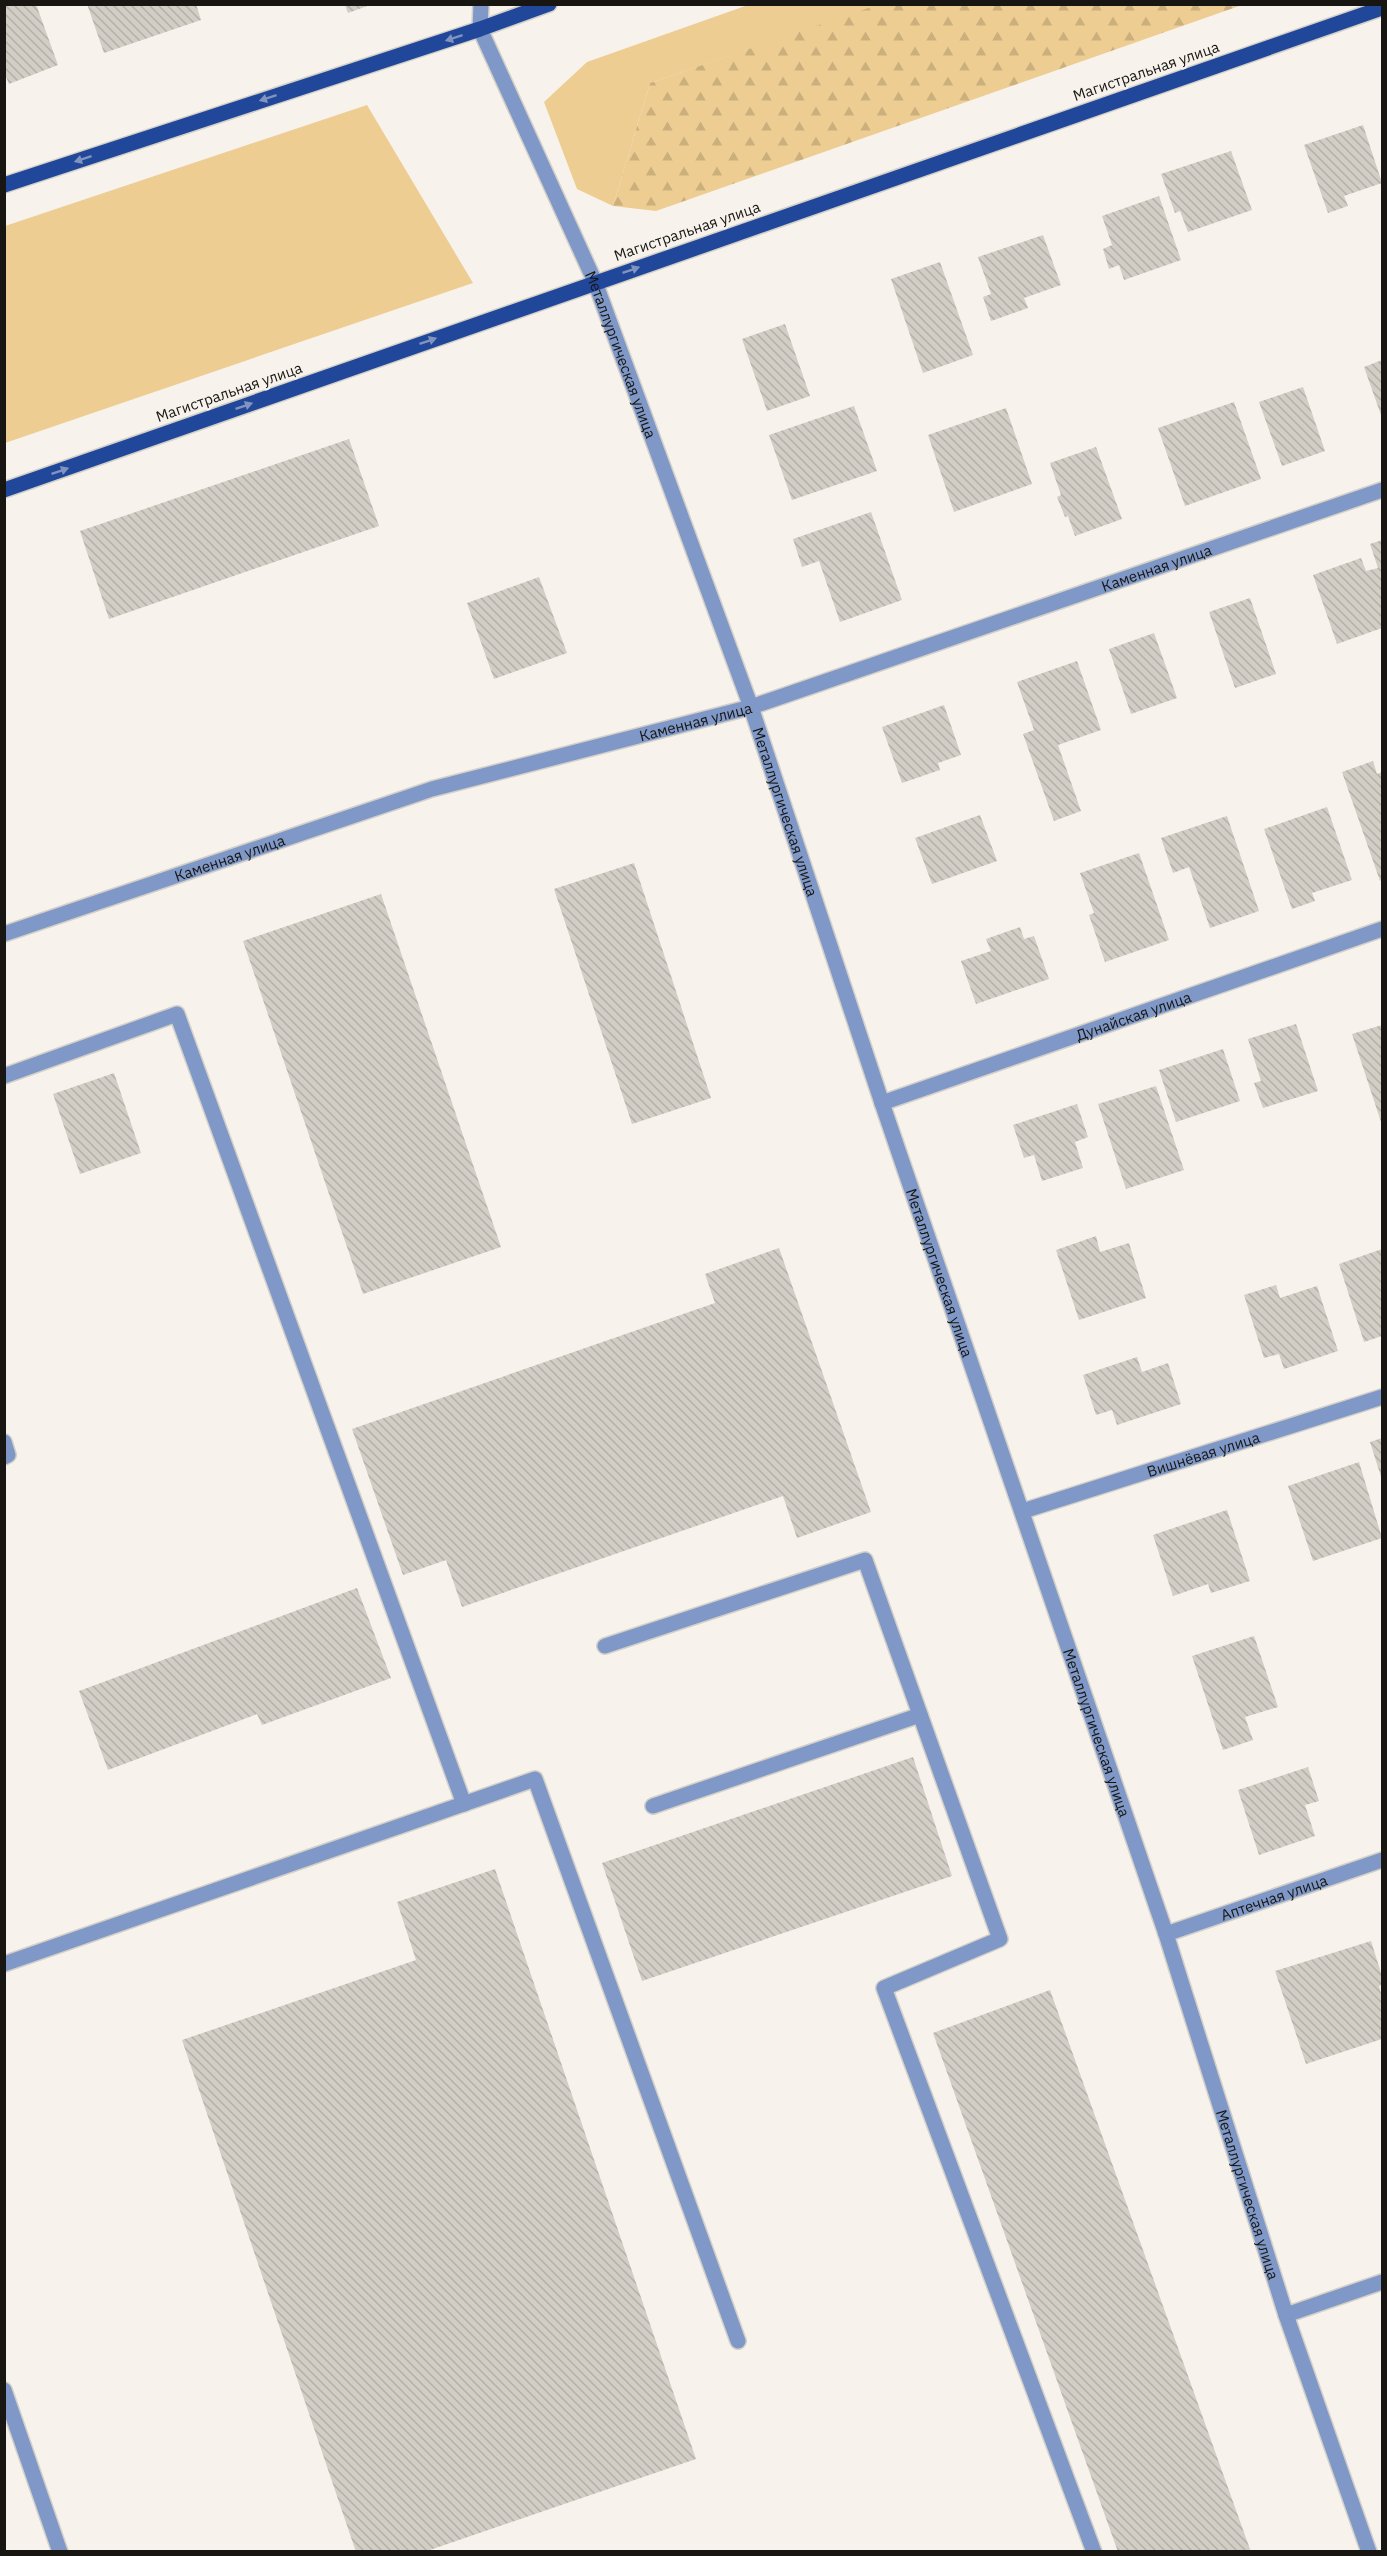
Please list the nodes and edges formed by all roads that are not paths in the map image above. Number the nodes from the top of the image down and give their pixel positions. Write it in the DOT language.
graph roads {
  1 [pos="481,4"];
  2 [pos="549,4"];
  3 [pos="1383,8"];
  4 [pos="480,29"];
  5 [pos="4,185"];
  6 [pos="595,282"];
  7 [pos="4,490"];
  8 [pos="1383,490"];
  9 [pos="751,707"];
  10 [pos="1383,929"];
  11 [pos="4,934"];
  12 [pos="4,1076"];
  13 [pos="882,1103"];
  14 [pos="1383,1397"];
  15 [pos="4,1442"];
  16 [pos="4,1457"];
  17 [pos="1023,1511"];
  18 [pos="605,1646"];
  19 [pos="920,1715"];
  20 [pos="464,1804"];
  21 [pos="653,1806"];
  22 [pos="1383,1860"];
  23 [pos="1166,1934"];
  24 [pos="4,1964"];
  25 [pos="1383,2282"];
  26 [pos="1286,2315"];
  27 [pos="738,2341"];
  28 [pos="4,2390"];
  29 [pos="60,2552"];
  30 [pos="1094,2552"];
  31 [pos="1369,2552"];
  1 -- 4 [label="street, Металлургическая улица"];
  2 -- 4 [label="main road"];
  6 -- 3 [label="main road, Магистральная улица, one-way"];
  4 -- 5 [label="main road, one-way"];
  4 -- 6 [label="street, Металлургическая улица"];
  7 -- 6 [label="main road, Магистральная улица, one-way"];
  6 -- 9 [label="street, Металлургическая улица"];
  8 -- 9 [label="street, Каменная улица"];
  9 -- 11 [label="street, Каменная улица"];
  9 -- 13 [label="street, Металлургическая улица"];
  10 -- 13 [label="street, Дунайская улица"];
  12 -- 20 [label="street"];
  13 -- 17 [label="street, Металлургическая улица"];
  14 -- 17 [label="street, Вишнёвая улица"];
  15 -- 16 [label="street"];
  17 -- 23 [label="street, Металлургическая улица"];
  18 -- 19 [label="street"];
  19 -- 21 [label="street"];
  19 -- 30 [label="street"];
  20 -- 24 [label="street"];
  20 -- 27 [label="street"];
  22 -- 23 [label="street, Аптечная улица"];
  23 -- 26 [label="street, Металлургическая улица"];
  25 -- 26 [label="street"];
  26 -- 31 [label="street, Металлургическая улица"];
  28 -- 29 [label="street"];
}
